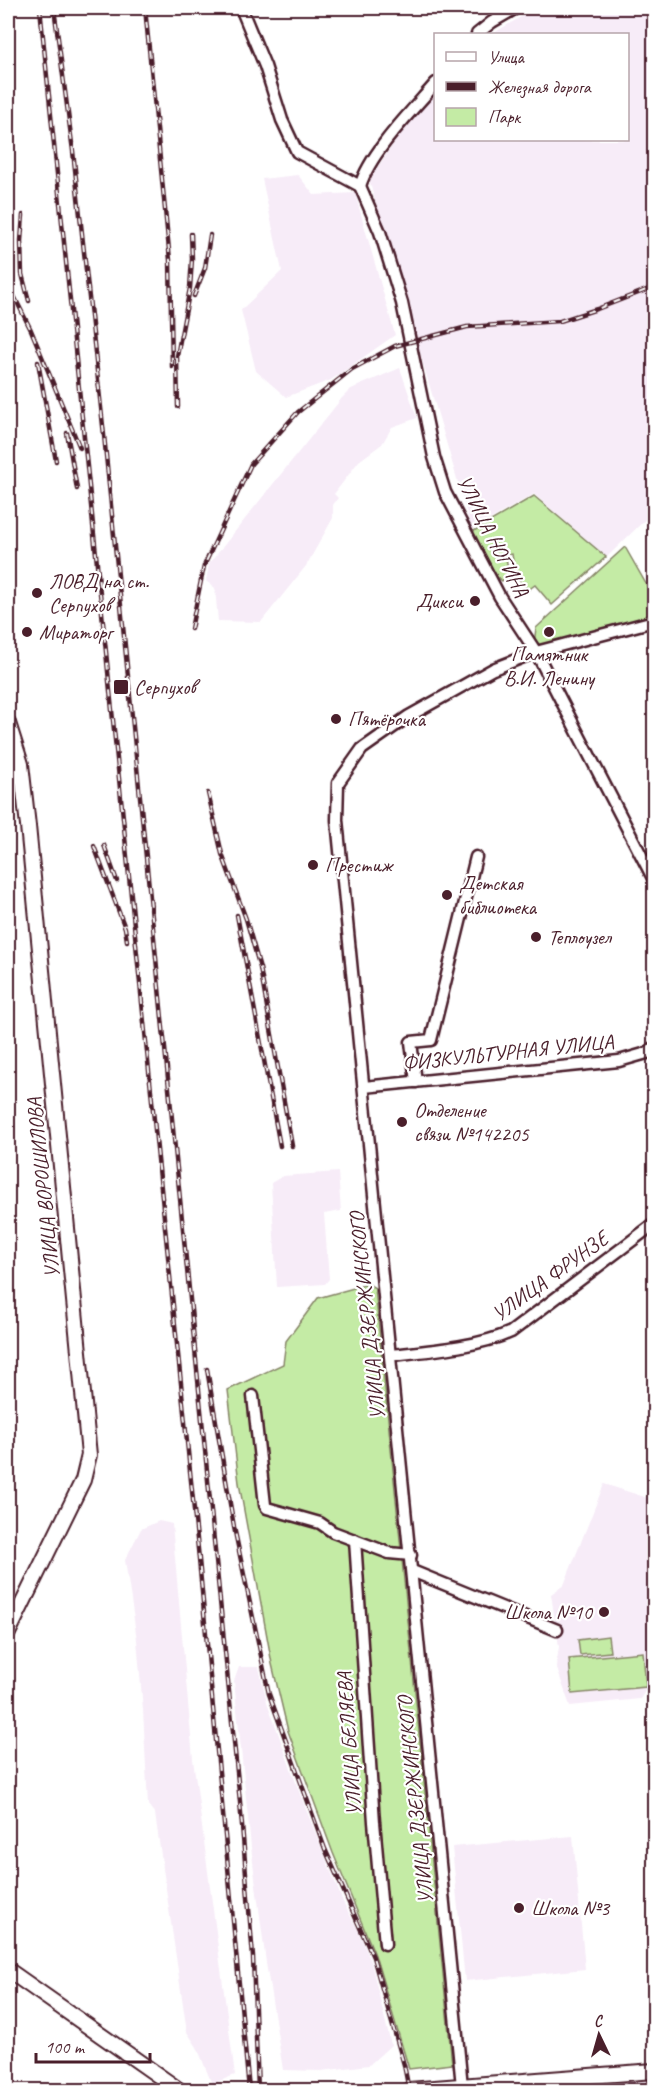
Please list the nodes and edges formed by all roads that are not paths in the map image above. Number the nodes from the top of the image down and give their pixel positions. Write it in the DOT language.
graph roads {
  1 [pos="241,8"];
  2 [pos="516,8"];
  3 [pos="478,33"];
  4 [pos="434,84"];
  5 [pos="360,186"];
  6 [pos="654,621"];
  7 [pos="536,652"];
  8 [pos="8,723"];
  9 [pos="13,752"];
  10 [pos="476,857"];
  11 [pos="654,880"];
  12 [pos="654,1047"];
  13 [pos="416,1082"];
  14 [pos="364,1087"];
  15 [pos="654,1224"];
  16 [pos="391,1355"];
  17 [pos="253,1396"];
  18 [pos="355,1540"];
  19 [pos="411,1555"];
  20 [pos="412,1571"];
  21 [pos="557,1630"];
  22 [pos="8,1633"];
  23 [pos="385,1944"];
  24 [pos="8,1970"];
  25 [pos="654,2071"];
  26 [pos="462,2086"];
  27 [pos="174,2089"];
  28 [pos="409,2091"];
  1 -- 5 [label="street"];
  2 -- 3 [label="street"];
  4 -- 5 [label="street"];
  5 -- 7 [label="street, УЛИЦА НОГИНА"];
  6 -- 7 [label="street, УЛИЦА ДЗЕРЖИНСКОГО"];
  7 -- 11 [label="street, УЛИЦА НОГИНА"];
  7 -- 14 [label="street, УЛИЦА ДЗЕРЖИНСКОГО"];
  8 -- 9 [label="main road, УЛИЦА ВОРОШИЛОВА"];
  9 -- 22 [label="main road, УЛИЦА ВОРОШИЛОВА"];
  10 -- 13 [label="street"];
  12 -- 13 [label="street, ФИЗКУЛЬТУРНАЯ УЛИЦА"];
  13 -- 14 [label="street, ФИЗКУЛЬТУРНАЯ УЛИЦА"];
  14 -- 16 [label="street, УЛИЦА ДЗЕРЖИНСКОГО"];
  15 -- 16 [label="street, УЛИЦА ФРУНЗЕ"];
  16 -- 19 [label="street, УЛИЦА ДЗЕРЖИНСКОГО"];
  17 -- 18 [label="street"];
  18 -- 19 [label="street"];
  18 -- 23 [label="street, УЛИЦА БЕЛЯЕВА"];
  19 -- 20 [label="street, УЛИЦА ДЗЕРЖИНСКОГО"];
  20 -- 21 [label="street"];
  20 -- 26 [label="street, УЛИЦА ДЗЕРЖИНСКОГО"];
  24 -- 27 [label="main road"];
  25 -- 26 [label="main road"];
  26 -- 28 [label="main road"];
}
